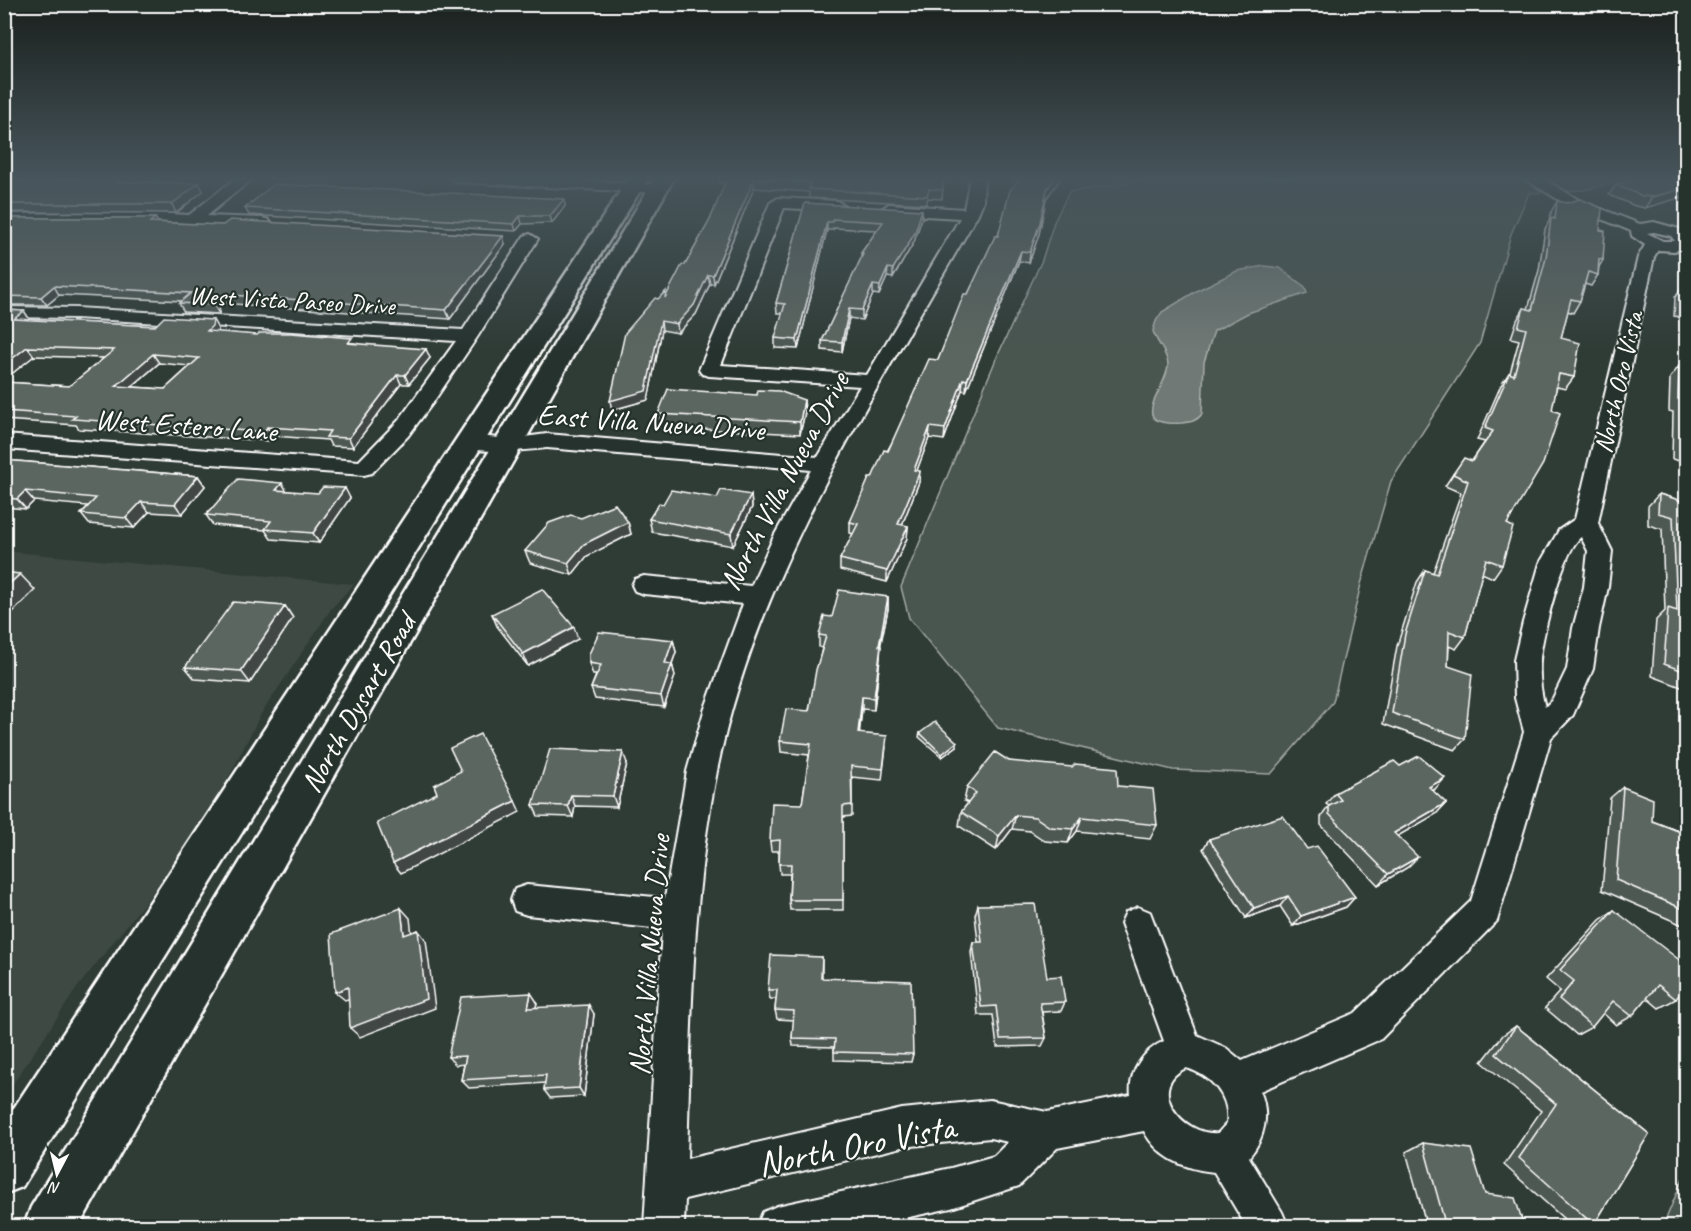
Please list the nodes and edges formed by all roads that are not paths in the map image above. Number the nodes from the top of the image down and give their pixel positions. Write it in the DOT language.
graph roads {
  1 [pos="613,235"];
  2 [pos="621,235"];
  3 [pos="765,235"];
  4 [pos="958,235"];
  5 [pos="1665,235"];
  6 [pos="507,237"];
  7 [pos="1662,237"];
  8 [pos="4,312"];
  9 [pos="469,336"];
  10 [pos="873,381"];
  11 [pos="4,442"];
  12 [pos="469,442"];
  13 [pos="509,446"];
  14 [pos="820,472"];
  15 [pos="1586,523"];
  16 [pos="644,585"];
  17 [pos="758,596"];
  18 [pos="1538,732"];
  19 [pos="527,900"];
  20 [pos="679,915"];
  21 [pos="1138,923"];
  22 [pos="1185,1050"];
  23 [pos="1237,1082"];
  24 [pos="1152,1110"];
  25 [pos="1047,1131"];
  26 [pos="1224,1152"];
  27 [pos="4,1169"];
  28 [pos="665,1184"];
  29 [pos="50,1227"];
  30 [pos="664,1227"];
  31 [pos="777,1227"];
  32 [pos="1268,1227"];
  1 -- 12 [label="main road, North Dysart Road"];
  2 -- 13 [label="main road, North Dysart Road"];
  3 -- 10 [label="street"];
  4 -- 10 [label="street, North Villa Nueva Drive"];
  5 -- 7 [label="street"];
  6 -- 9 [label="street"];
  7 -- 15 [label="street, North Oro Vista"];
  8 -- 9 [label="street, West Vista Paseo Drive"];
  9 -- 11 [label="street, West Estero Lane"];
  10 -- 14 [label="street, North Villa Nueva Drive"];
  12 -- 13 [label="street, East Villa Nueva Drive"];
  12 -- 27 [label="main road, North Dysart Road"];
  13 -- 14 [label="street, East Villa Nueva Drive"];
  13 -- 29 [label="main road, North Dysart Road"];
  14 -- 17 [label="street, North Villa Nueva Drive"];
  15 -- 18 [label="street"];
  15 -- 18 [label="street"];
  16 -- 17 [label="street"];
  17 -- 20 [label="street, North Villa Nueva Drive"];
  18 -- 23 [label="street"];
  19 -- 20 [label="street"];
  20 -- 28 [label="street, North Villa Nueva Drive"];
  21 -- 22 [label="street"];
  22 -- 23 [label="street"];
  22 -- 24 [label="street"];
  23 -- 26 [label="street"];
  24 -- 25 [label="street, North Oro Vista"];
  24 -- 26 [label="street"];
  25 -- 28 [label="street, North Oro Vista"];
  25 -- 31 [label="street, North Oro Vista"];
  26 -- 32 [label="street"];
  28 -- 30 [label="street, North Villa Nueva Drive"];
}
